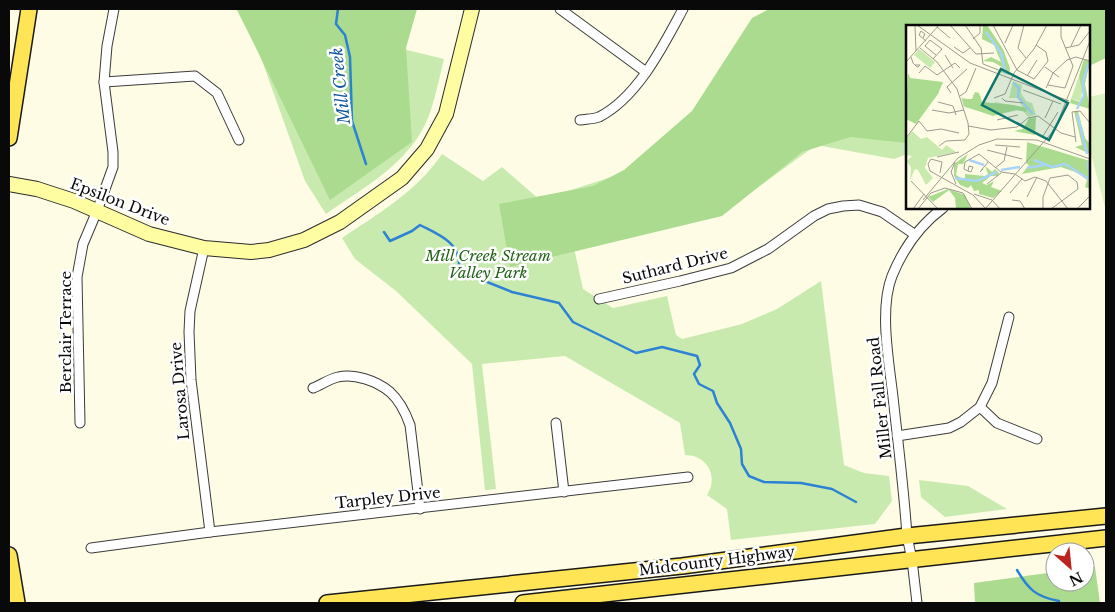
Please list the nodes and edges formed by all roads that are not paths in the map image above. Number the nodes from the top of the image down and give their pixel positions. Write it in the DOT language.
graph roads {
  1 [pos="29,9"];
  2 [pos="114,9"];
  3 [pos="472,9"];
  4 [pos="560,9"];
  5 [pos="683,9"];
  6 [pos="646,72"];
  7 [pos="104,82"];
  8 [pos="580,120"];
  9 [pos="9,138"];
  10 [pos="239,140"];
  11 [pos="9,184"];
  12 [pos="942,209"];
  13 [pos="97,211"];
  14 [pos="914,234"];
  15 [pos="204,248"];
  16 [pos="599,299"];
  17 [pos="1009,317"];
  18 [pos="313,388"];
  19 [pos="980,407"];
  20 [pos="80,423"];
  21 [pos="556,423"];
  22 [pos="897,436"];
  23 [pos="1037,439"];
  24 [pos="688,477"];
  25 [pos="564,492"];
  26 [pos="420,509"];
  27 [pos="1106,516"];
  28 [pos="210,532"];
  29 [pos="908,536"];
  30 [pos="1106,538"];
  31 [pos="91,548"];
  32 [pos="9,555"];
  33 [pos="912,560"];
  34 [pos="18,601"];
  35 [pos="327,603"];
  36 [pos="523,603"];
  37 [pos="917,603"];
  1 -- 9 [label="main road"];
  2 -- 7 [label="street, Berclair Terrace"];
  3 -- 15 [label="street, Epsilon Drive"];
  4 -- 6 [label="street"];
  5 -- 6 [label="street"];
  6 -- 8 [label="street"];
  7 -- 10 [label="street"];
  7 -- 13 [label="street, Berclair Terrace"];
  11 -- 13 [label="street, Epsilon Drive"];
  12 -- 14 [label="street, Miller Fall Road"];
  13 -- 15 [label="street, Epsilon Drive"];
  13 -- 20 [label="street, Berclair Terrace"];
  14 -- 16 [label="street, Suthard Drive"];
  14 -- 22 [label="street, Miller Fall Road"];
  15 -- 28 [label="street, Larosa Drive"];
  17 -- 19 [label="street"];
  18 -- 26 [label="street"];
  19 -- 22 [label="street"];
  19 -- 23 [label="street"];
  21 -- 25 [label="street"];
  22 -- 29 [label="street, Miller Fall Road"];
  24 -- 25 [label="street, Tarpley Drive"];
  25 -- 26 [label="street, Tarpley Drive"];
  26 -- 28 [label="street, Tarpley Drive"];
  27 -- 29 [label="main road, Midcounty Highway"];
  28 -- 31 [label="street, Tarpley Drive"];
  29 -- 33 [label="street, Miller Fall Road"];
  29 -- 35 [label="main road, Midcounty Highway"];
  30 -- 33 [label="main road, Midcounty Highway"];
  32 -- 34 [label="main road"];
  33 -- 36 [label="main road, Midcounty Highway"];
  33 -- 37 [label="street, Miller Fall Road"];
}
